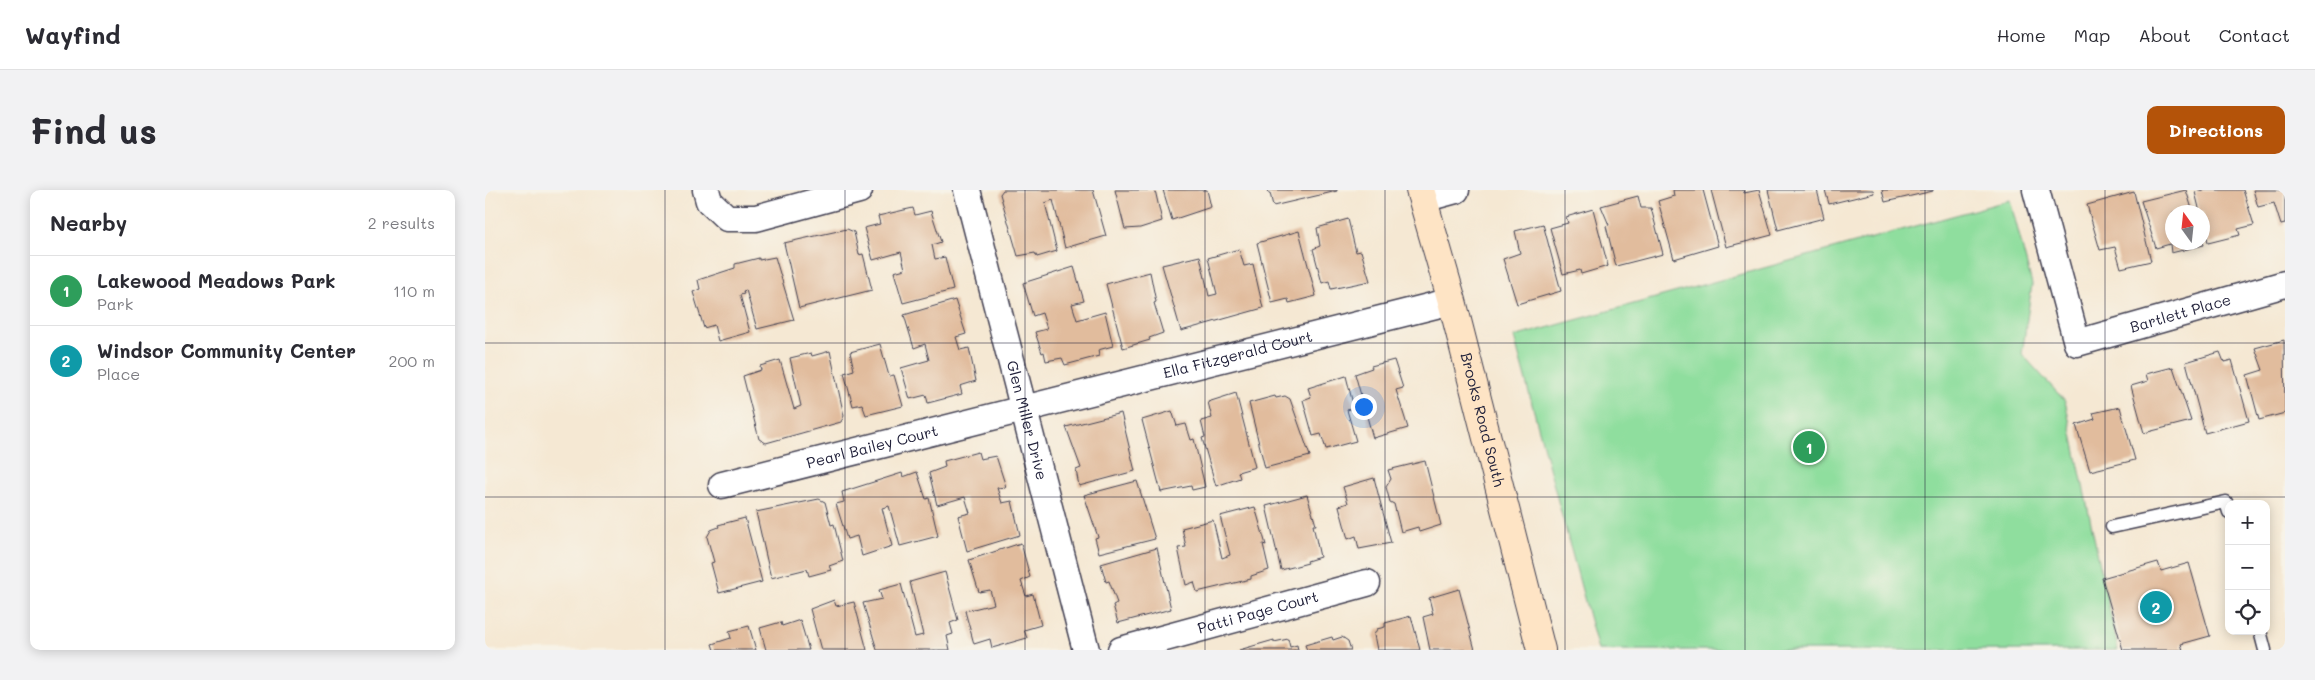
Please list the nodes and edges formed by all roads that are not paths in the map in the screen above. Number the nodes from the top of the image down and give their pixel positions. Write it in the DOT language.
graph roads {
  1 [pos="706,190"];
  2 [pos="859,190"];
  3 [pos="967,190"];
  4 [pos="1456,190"];
  5 [pos="2036,190"];
  6 [pos="1421,194"];
  7 [pos="2285,284"];
  8 [pos="1452,301"];
  9 [pos="1024,409"];
  10 [pos="722,485"];
  11 [pos="2225,502"];
  12 [pos="2112,527"];
  13 [pos="1367,584"];
  14 [pos="2261,635"];
  15 [pos="1086,650"];
  16 [pos="1121,650"];
  17 [pos="1541,650"];
  18 [pos="2265,650"];
  1 -- 2 [label="street"];
  3 -- 9 [label="street, Glen Miller Drive"];
  4 -- 6 [label="street"];
  5 -- 7 [label="street, Bartlett Place"];
  6 -- 8 [label="street, Brooks Road South"];
  8 -- 9 [label="street, Ella Fitzgerald Court"];
  8 -- 17 [label="street, Brooks Road South"];
  9 -- 10 [label="street, Pearl Bailey Court"];
  9 -- 15 [label="street, Glen Miller Drive"];
  11 -- 12 [label="lane"];
  13 -- 16 [label="street, Patti Page Court"];
  14 -- 18 [label="lane"];
}
